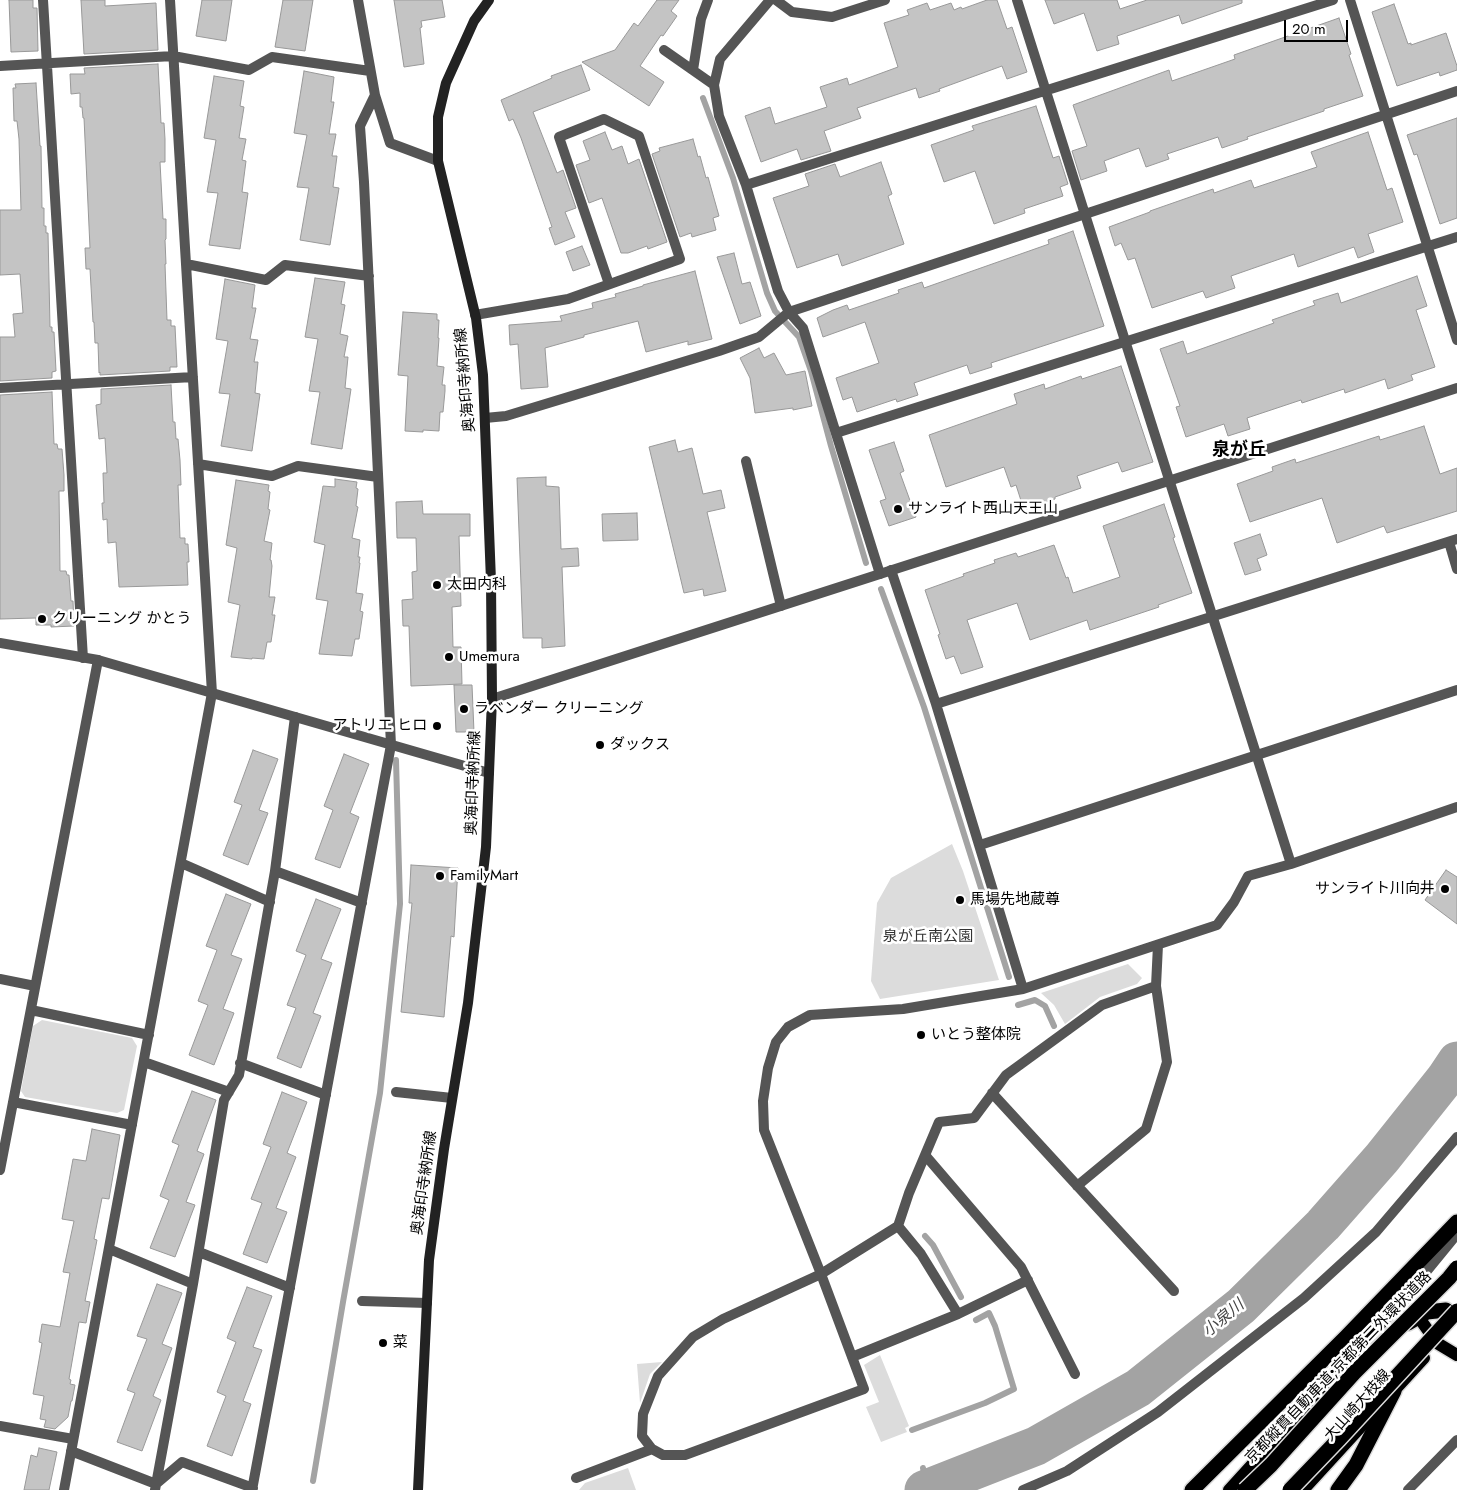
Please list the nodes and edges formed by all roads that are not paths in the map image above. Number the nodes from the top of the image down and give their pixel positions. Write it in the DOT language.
graph roads {
  1 [pos="43,0"];
  2 [pos="170,0"];
  3 [pos="358,0"];
  4 [pos="489,0"];
  5 [pos="708,0"];
  6 [pos="770,0"];
  7 [pos="776,0"];
  8 [pos="885,0"];
  9 [pos="1016,0"];
  10 [pos="1333,0"];
  11 [pos="1350,0"];
  12 [pos="664,50"];
  13 [pos="174,56"];
  14 [pos="47,64"];
  15 [pos="0,66"];
  16 [pos="693,70"];
  17 [pos="370,71"];
  18 [pos="714,85"];
  19 [pos="1045,91"];
  20 [pos="1457,91"];
  21 [pos="375,95"];
  22 [pos="1386,114"];
  23 [pos="438,161"];
  24 [pos="746,185"];
  25 [pos="1084,214"];
  26 [pos="1457,237"];
  27 [pos="1428,246"];
  28 [pos="186,264"];
  29 [pos="369,276"];
  30 [pos="609,284"];
  31 [pos="789,312"];
  32 [pos="475,315"];
  33 [pos="1457,340"];
  34 [pos="1125,342"];
  35 [pos="193,377"];
  36 [pos="66,384"];
  37 [pos="0,388"];
  38 [pos="1457,388"];
  39 [pos="485,418"];
  40 [pos="836,433"];
  41 [pos="746,461"];
  42 [pos="198,464"];
  43 [pos="378,478"];
  44 [pos="1169,480"];
  45 [pos="1453,540"];
  46 [pos="1457,569"];
  47 [pos="891,570"];
  48 [pos="880,574"];
  49 [pos="781,606"];
  50 [pos="1212,616"];
  51 [pos="0,642"];
  52 [pos="83,658"];
  53 [pos="98,660"];
  54 [pos="1457,690"];
  55 [pos="212,693"];
  56 [pos="492,699"];
  57 [pos="936,704"];
  58 [pos="295,717"];
  59 [pos="391,745"];
  60 [pos="1256,755"];
  61 [pos="489,773"];
  62 [pos="1457,807"];
  63 [pos="980,845"];
  64 [pos="181,863"];
  65 [pos="1291,864"];
  66 [pos="276,871"];
  67 [pos="270,902"];
  68 [pos="362,903"];
  69 [pos="1158,945"];
  70 [pos="0,979"];
  71 [pos="36,986"];
  72 [pos="1156,986"];
  73 [pos="1024,989"];
  74 [pos="31,1010"];
  75 [pos="149,1035"];
  76 [pos="144,1062"];
  77 [pos="240,1064"];
  78 [pos="229,1092"];
  79 [pos="396,1092"];
  80 [pos="992,1093"];
  81 [pos="326,1095"];
  82 [pos="452,1098"];
  83 [pos="13,1102"];
  84 [pos="132,1126"];
  85 [pos="1457,1137"];
  86 [pos="924,1155"];
  87 [pos="0,1170"];
  88 [pos="1076,1186"];
  89 [pos="1457,1222"];
  90 [pos="898,1226"];
  91 [pos="1457,1234"];
  92 [pos="109,1249"];
  93 [pos="198,1252"];
  94 [pos="1457,1268"];
  95 [pos="821,1274"];
  96 [pos="1028,1280"];
  97 [pos="193,1284"];
  98 [pos="290,1288"];
  99 [pos="1412,1289"];
  100 [pos="1174,1291"];
  101 [pos="362,1301"];
  102 [pos="427,1303"];
  103 [pos="958,1314"];
  104 [pos="1420,1315"];
  105 [pos="1454,1315"];
  106 [pos="1437,1343"];
  107 [pos="1457,1355"];
  108 [pos="852,1357"];
  109 [pos="1075,1374"];
  110 [pos="1394,1391"];
  111 [pos="0,1426"];
  112 [pos="73,1439"];
  113 [pos="1457,1440"];
  114 [pos="652,1449"];
  115 [pos="71,1451"];
  116 [pos="576,1478"];
  117 [pos="155,1487"];
  118 [pos="252,1489"];
  119 [pos="64,1490"];
  120 [pos="418,1490"];
  121 [pos="1023,1490"];
  122 [pos="1192,1490"];
  123 [pos="1229,1490"];
  124 [pos="1237,1490"];
  125 [pos="1245,1490"];
  126 [pos="1290,1490"];
  127 [pos="1303,1490"];
  128 [pos="1338,1490"];
  129 [pos="1408,1490"];
  1 -- 14 [label="street"];
  2 -- 13 [label="street"];
  3 -- 17 [label="street"];
  4 -- 23 [label="main road, 奥海印寺納所線"];
  5 -- 16 [label="street"];
  6 -- 18 [label="street"];
  7 -- 8 [label="street"];
  9 -- 19 [label="street"];
  10 -- 19 [label="street"];
  11 -- 22 [label="street"];
  12 -- 16 [label="street"];
  13 -- 14 [label="street"];
  13 -- 17 [label="street"];
  13 -- 28 [label="street"];
  14 -- 15 [label="street"];
  14 -- 36 [label="street"];
  16 -- 18 [label="street"];
  17 -- 21 [label="street"];
  18 -- 24 [label="street"];
  19 -- 24 [label="street"];
  19 -- 25 [label="street"];
  20 -- 22 [label="street"];
  21 -- 23 [label="street"];
  21 -- 29 [label="street"];
  22 -- 25 [label="street"];
  22 -- 27 [label="street"];
  23 -- 32 [label="main road, 奥海印寺納所線"];
  24 -- 31 [label="street"];
  25 -- 31 [label="street"];
  25 -- 34 [label="street"];
  26 -- 27 [label="street"];
  27 -- 33 [label="street"];
  27 -- 34 [label="street"];
  28 -- 29 [label="street"];
  28 -- 35 [label="street"];
  29 -- 43 [label="street"];
  30 -- 30 [label="street"];
  30 -- 32 [label="street"];
  31 -- 39 [label="street"];
  31 -- 40 [label="street"];
  32 -- 39 [label="main road, 奥海印寺納所線"];
  34 -- 40 [label="street"];
  34 -- 44 [label="street"];
  35 -- 36 [label="street"];
  35 -- 42 [label="street"];
  36 -- 37 [label="street"];
  36 -- 52 [label="street"];
  38 -- 44 [label="street"];
  39 -- 56 [label="main road, 奥海印寺納所線"];
  40 -- 48 [label="street"];
  41 -- 49 [label="street"];
  42 -- 43 [label="street"];
  42 -- 55 [label="street"];
  43 -- 59 [label="street"];
  44 -- 47 [label="street"];
  44 -- 50 [label="street"];
  45 -- 46 [label="street"];
  45 -- 50 [label="street"];
  47 -- 48 [label="street"];
  47 -- 57 [label="street"];
  48 -- 49 [label="street"];
  49 -- 56 [label="street"];
  50 -- 57 [label="street"];
  50 -- 60 [label="street"];
  51 -- 52 [label="street"];
  52 -- 53 [label="street"];
  53 -- 55 [label="street"];
  53 -- 71 [label="street"];
  54 -- 60 [label="street"];
  55 -- 58 [label="street"];
  55 -- 64 [label="street"];
  56 -- 61 [label="main road, 奥海印寺納所線"];
  57 -- 63 [label="street"];
  58 -- 59 [label="street"];
  58 -- 66 [label="street"];
  59 -- 61 [label="street"];
  59 -- 68 [label="street"];
  60 -- 63 [label="street"];
  60 -- 65 [label="street"];
  61 -- 82 [label="main road, 奥海印寺納所線"];
  62 -- 65 [label="street"];
  63 -- 73 [label="street"];
  64 -- 67 [label="street"];
  64 -- 75 [label="street"];
  65 -- 69 [label="street"];
  66 -- 67 [label="street"];
  66 -- 68 [label="street"];
  67 -- 77 [label="street"];
  68 -- 81 [label="street"];
  69 -- 72 [label="street"];
  69 -- 73 [label="street"];
  70 -- 71 [label="street"];
  71 -- 74 [label="street"];
  72 -- 80 [label="street"];
  72 -- 88 [label="street"];
  73 -- 95 [label="street"];
  74 -- 75 [label="street"];
  74 -- 83 [label="street"];
  75 -- 76 [label="street"];
  76 -- 78 [label="street"];
  76 -- 84 [label="street"];
  77 -- 78 [label="street"];
  77 -- 81 [label="street"];
  78 -- 93 [label="street"];
  79 -- 82 [label="street"];
  80 -- 86 [label="street"];
  80 -- 88 [label="street"];
  81 -- 98 [label="street"];
  82 -- 102 [label="main road, 奥海印寺納所線"];
  83 -- 84 [label="street"];
  83 -- 87 [label="street"];
  84 -- 92 [label="street"];
  85 -- 121 [label="street"];
  86 -- 90 [label="street"];
  86 -- 96 [label="street"];
  88 -- 100 [label="street"];
  89 -- 122 [label="highway"];
  90 -- 95 [label="street"];
  90 -- 103 [label="street"];
  91 -- 99 [label="street"];
  92 -- 97 [label="street"];
  92 -- 112 [label="street"];
  93 -- 97 [label="street"];
  93 -- 98 [label="street"];
  94 -- 125 [label="highway, 京都縦貫自動車道;京都第二外環状道路, bridge"];
  95 -- 108 [label="street"];
  95 -- 114 [label="street"];
  96 -- 103 [label="street"];
  96 -- 109 [label="street"];
  97 -- 117 [label="street"];
  98 -- 118 [label="street"];
  99 -- 104 [label="main road"];
  99 -- 105 [label="main road"];
  99 -- 123 [label="main road"];
  101 -- 102 [label="street"];
  102 -- 120 [label="main road, 奥海印寺納所線"];
  103 -- 108 [label="street"];
  104 -- 105 [label="highway"];
  104 -- 106 [label="main road"];
  104 -- 124 [label="highway"];
  105 -- 106 [label="street"];
  105 -- 126 [label="highway, bridge"];
  106 -- 107 [label="main road"];
  106 -- 110 [label="main road, 大山崎大枝線"];
  108 -- 114 [label="street"];
  110 -- 127 [label="main road, 大山崎大枝線"];
  110 -- 128 [label="highway"];
  111 -- 112 [label="street"];
  112 -- 115 [label="street"];
  113 -- 129 [label="street"];
  114 -- 116 [label="street"];
  115 -- 117 [label="street"];
  115 -- 119 [label="street"];
  117 -- 118 [label="street"];
}
